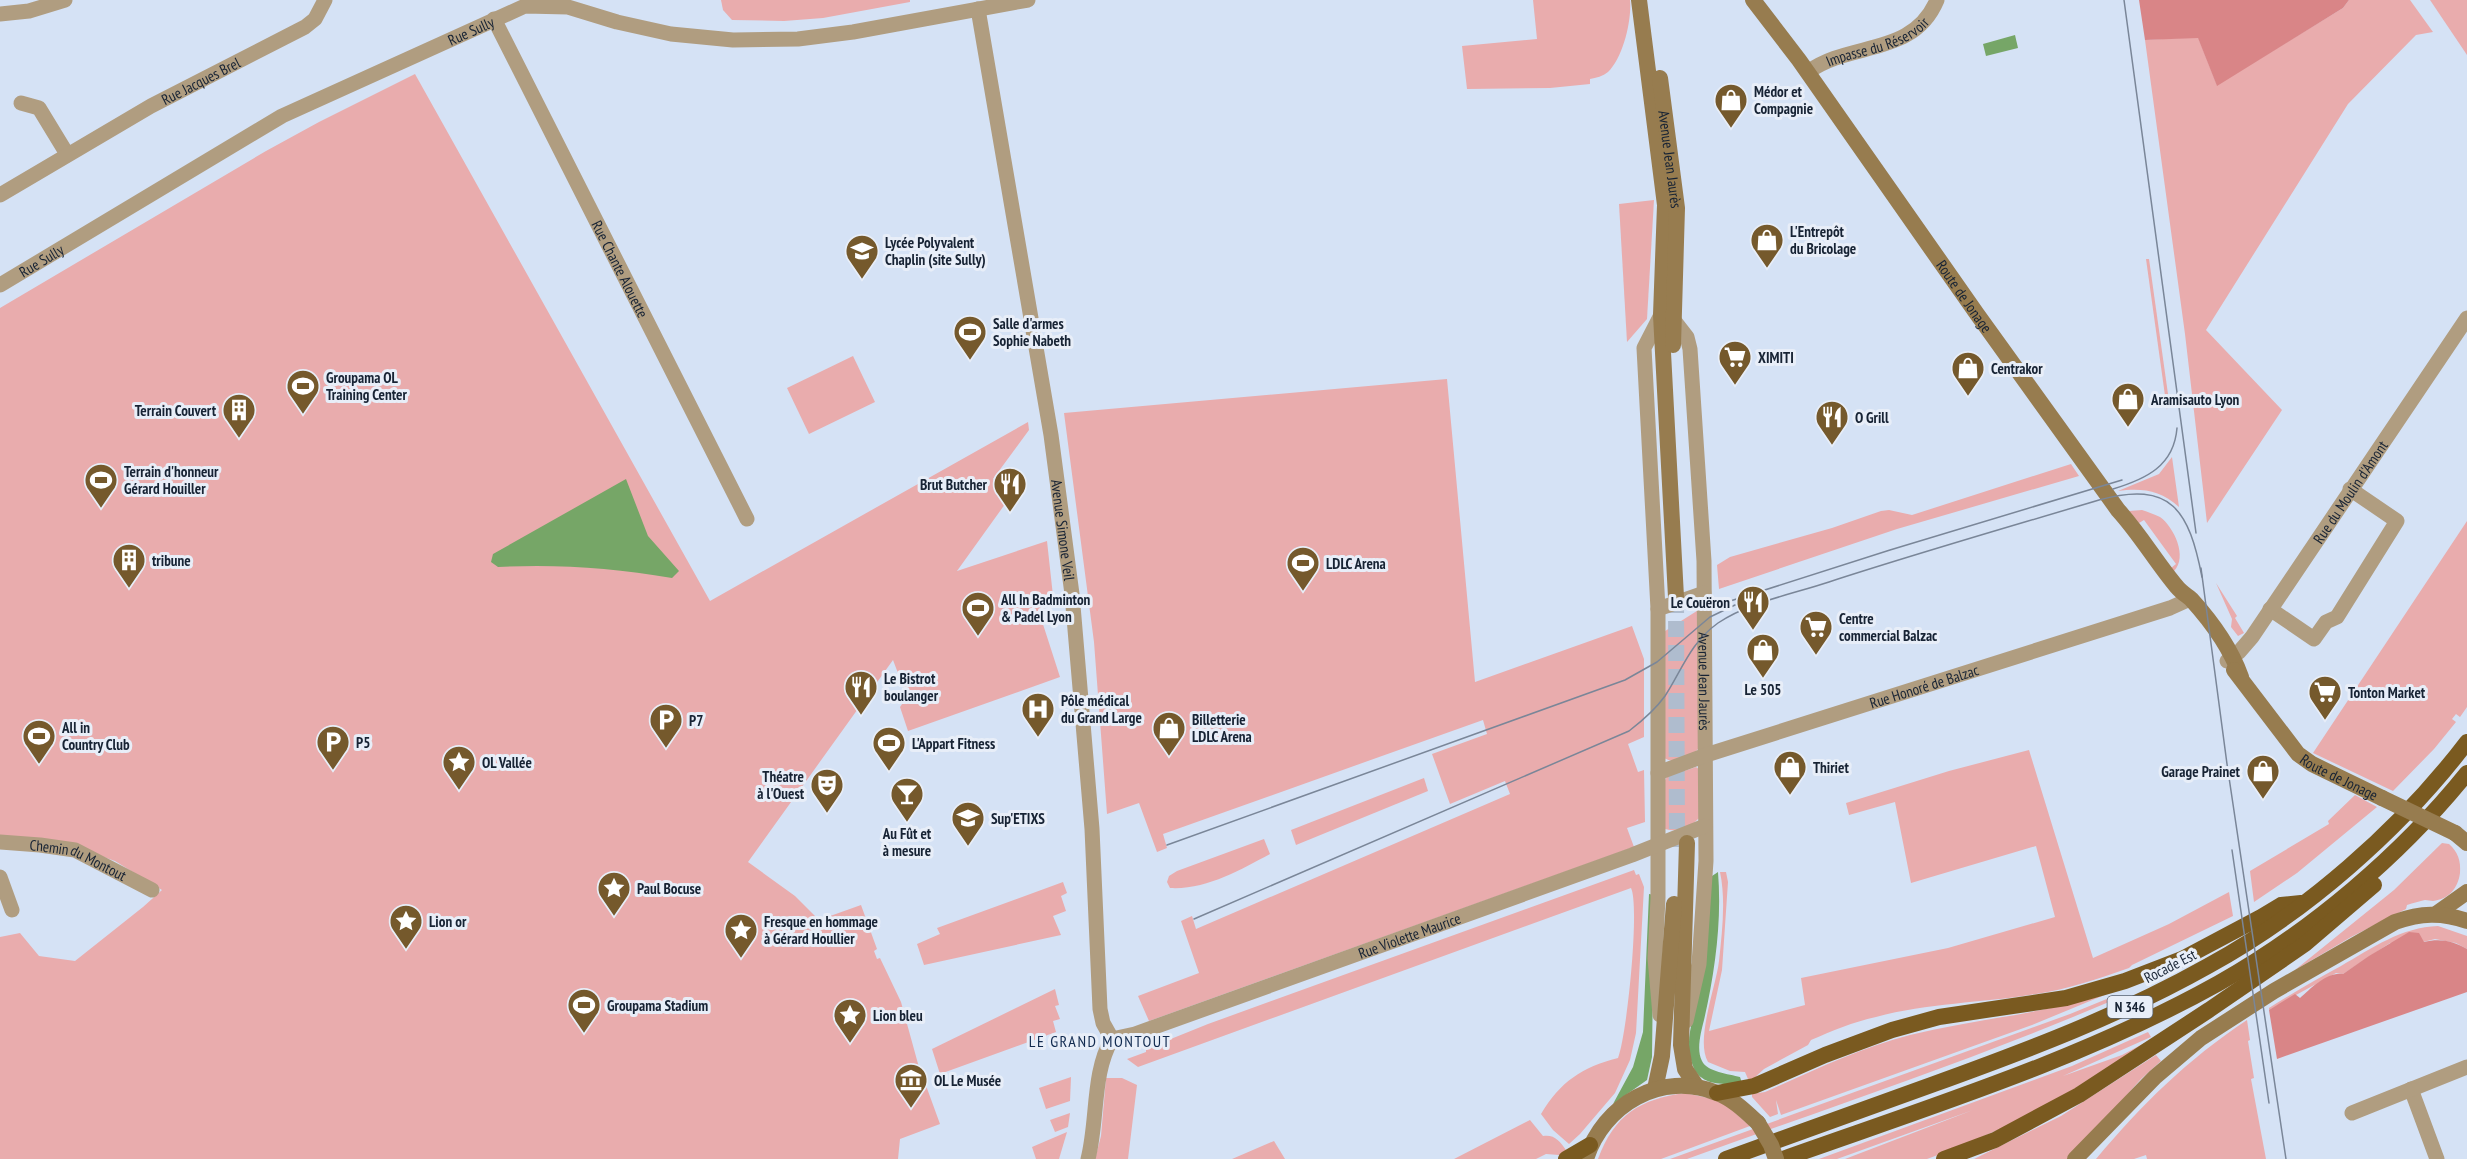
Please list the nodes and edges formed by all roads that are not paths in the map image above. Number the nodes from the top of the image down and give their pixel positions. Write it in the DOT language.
graph roads {
  1 [pos="65,0"];
  2 [pos="325,0"];
  3 [pos="1028,0"];
  4 [pos="1639,0"];
  5 [pos="1649,0"];
  6 [pos="1753,0"];
  7 [pos="1937,0"];
  8 [pos="524,3"];
  9 [pos="978,9"];
  10 [pos="0,14"];
  11 [pos="494,19"];
  12 [pos="1808,72"];
  13 [pos="21,103"];
  14 [pos="67,154"];
  15 [pos="0,195"];
  16 [pos="0,285"];
  17 [pos="1667,317"];
  18 [pos="2467,318"];
  19 [pos="2350,489"];
  20 [pos="747,519"];
  21 [pos="1704,593"];
  22 [pos="1681,595"];
  23 [pos="2185,598"];
  24 [pos="1658,609"];
  25 [pos="2270,609"];
  26 [pos="2230,659"];
  27 [pos="2467,742"];
  28 [pos="1706,756"];
  29 [pos="1658,773"];
  30 [pos="2467,773"];
  31 [pos="1705,826"];
  32 [pos="2418,827"];
  33 [pos="2461,838"];
  34 [pos="0,842"];
  35 [pos="1659,844"];
  36 [pos="0,877"];
  37 [pos="152,890"];
  38 [pos="2467,892"];
  39 [pos="2467,899"];
  40 [pos="2304,903"];
  41 [pos="2467,909"];
  42 [pos="12,910"];
  43 [pos="2436,914"];
  44 [pos="2467,921"];
  45 [pos="1662,1037"];
  46 [pos="1112,1039"];
  47 [pos="1681,1045"];
  48 [pos="2467,1067"];
  49 [pos="1697,1087"];
  50 [pos="1655,1089"];
  51 [pos="2411,1089"];
  52 [pos="1717,1093"];
  53 [pos="2352,1113"];
  54 [pos="2106,1129"];
  55 [pos="1588,1152"];
  56 [pos="1088,1159"];
  57 [pos="1566,1159"];
  58 [pos="1726,1159"];
  59 [pos="1776,1159"];
  60 [pos="1783,1159"];
  61 [pos="1944,1159"];
  62 [pos="2075,1159"];
  63 [pos="2085,1159"];
  64 [pos="2437,1159"];
  1 -- 10 [label="street"];
  2 -- 14 [label="street, Rue Jacques Brel"];
  3 -- 9 [label="street, Rue Sully"];
  4 -- 17 [label="main road, Avenue Jean Jaurès"];
  5 -- 17 [label="main road, Avenue Jean Jaurès"];
  6 -- 12 [label="main road, Route de Jonage"];
  7 -- 12 [label="street, Impasse du Réservoir"];
  8 -- 9 [label="street, Rue Sully"];
  8 -- 11 [label="street, Rue Sully"];
  9 -- 46 [label="street, Avenue Simone Veil"];
  11 -- 16 [label="street, Rue Sully"];
  11 -- 20 [label="street, Rue Chante Alouette"];
  12 -- 23 [label="main road, Route de Jonage"];
  13 -- 14 [label="street"];
  14 -- 15 [label="street, Rue Jacques Brel"];
  17 -- 21 [label="street, Avenue Jean Jaurès"];
  17 -- 22 [label="main road, Avenue Jean Jaurès"];
  17 -- 24 [label="street, Avenue Jean Jaurès"];
  18 -- 19 [label="street, Rue du Moulin d'Amont"];
  19 -- 25 [label="street, Rue du Moulin d'Amont"];
  19 -- 25 [label="street"];
  21 -- 24 [label="street"];
  21 -- 28 [label="street, Avenue Jean Jaurès"];
  23 -- 26 [label="main road, Route de Jonage"];
  23 -- 28 [label="street, Rue Honoré de Balzac"];
  24 -- 29 [label="street, Avenue Jean Jaurès"];
  25 -- 26 [label="street, Rue du Moulin d'Amont"];
  26 -- 33 [label="main road, Route de Jonage, bridge"];
  27 -- 40 [label="highway, Rocade Est / N 346"];
  28 -- 29 [label="street, Rue Honoré de Balzac"];
  28 -- 31 [label="street, Avenue Jean Jaurès"];
  29 -- 35 [label="street, Avenue Jean Jaurès"];
  30 -- 32 [label="highway, N 346"];
  31 -- 35 [label="street, Rue Violette Maurice"];
  31 -- 47 [label="street, Avenue Jean Jaurès"];
  32 -- 60 [label="highway, N 346"];
  32 -- 61 [label="highway"];
  34 -- 37 [label="street, Chemin du Montout"];
  35 -- 45 [label="street, Avenue Jean Jaurès"];
  35 -- 46 [label="street, Rue Violette Maurice"];
  36 -- 42 [label="street"];
  38 -- 43 [label="main road"];
  39 -- 41 [label="main road"];
  40 -- 52 [label="highway"];
  40 -- 58 [label="highway, Rocade Est / N 346"];
  43 -- 44 [label="main road"];
  43 -- 54 [label="main road"];
  45 -- 47 [label="main road, Avenue Jean Jaurès"];
  45 -- 50 [label="main road, Avenue Jean Jaurès"];
  46 -- 56 [label="street"];
  47 -- 49 [label="main road, Avenue Jean Jaurès"];
  48 -- 51 [label="street"];
  49 -- 50 [label="main road"];
  49 -- 52 [label="main road"];
  50 -- 55 [label="main road"];
  51 -- 53 [label="street"];
  51 -- 64 [label="street"];
  52 -- 59 [label="main road, bridge"];
  54 -- 62 [label="main road"];
  54 -- 63 [label="main road"];
  55 -- 57 [label="highway"];
}
